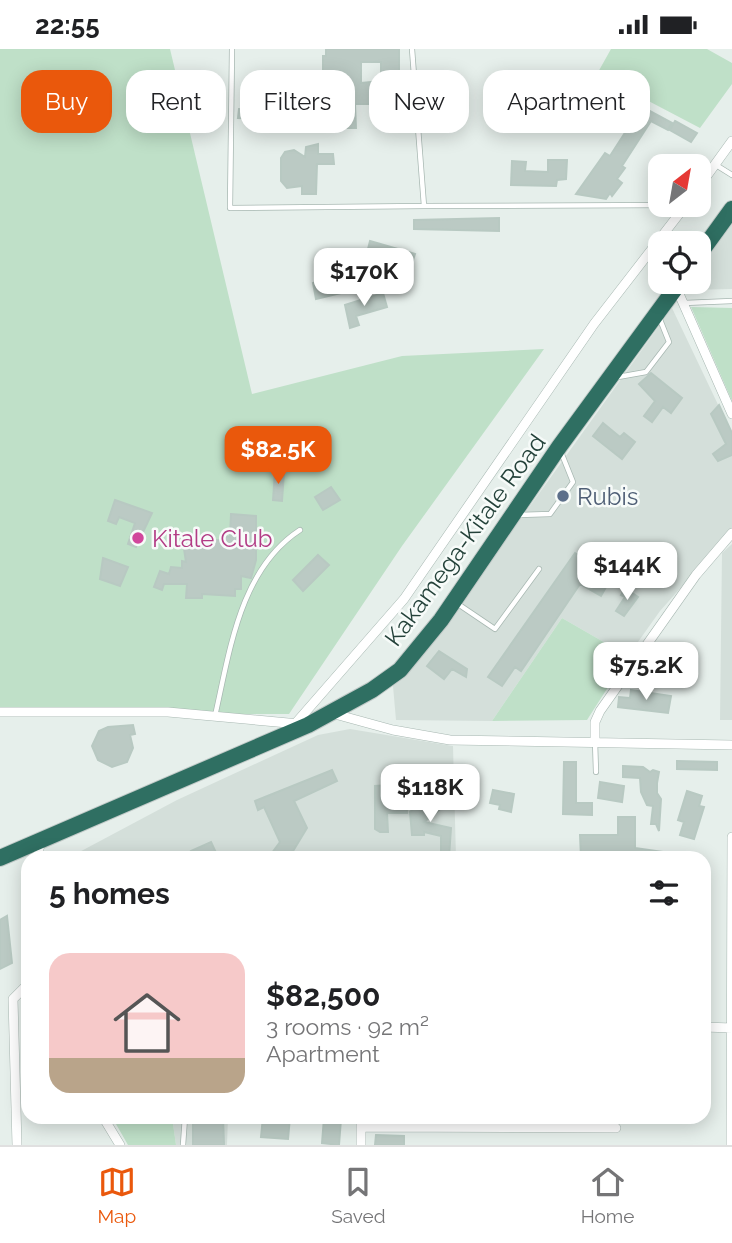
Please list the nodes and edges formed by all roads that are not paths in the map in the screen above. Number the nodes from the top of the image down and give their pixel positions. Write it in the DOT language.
graph roads {
  1 [pos="232,49"];
  2 [pos="412,49"];
  3 [pos="732,141"];
  4 [pos="716,165"];
  5 [pos="711,171"];
  6 [pos="732,175"];
  7 [pos="648,205"];
  8 [pos="424,206"];
  9 [pos="732,209"];
  10 [pos="677,217"];
  11 [pos="711,238"];
  12 [pos="671,294"];
  13 [pos="681,294"];
  14 [pos="732,301"];
  15 [pos="683,303"];
  16 [pos="658,314"];
  17 [pos="610,379"];
  18 [pos="732,414"];
  19 [pos="559,447"];
  20 [pos="514,515"];
  21 [pos="300,530"];
  22 [pos="732,534"];
  23 [pos="539,569"];
  24 [pos="454,602"];
  25 [pos="0,712"];
  26 [pos="331,713"];
  27 [pos="215,716"];
  28 [pos="302,724"];
  29 [pos="595,740"];
  30 [pos="732,745"];
  31 [pos="596,772"];
  32 [pos="732,837"];
  33 [pos="40,841"];
  34 [pos="39,851"];
  35 [pos="0,858"];
  36 [pos="21,991"];
  37 [pos="711,1027"];
  38 [pos="731,1028"];
  39 [pos="107,1124"];
  40 [pos="184,1124"];
  41 [pos="361,1127"];
  42 [pos="616,1128"];
  43 [pos="17,1145"];
  44 [pos="120,1145"];
  45 [pos="183,1145"];
  46 [pos="361,1145"];
  47 [pos="731,1145"];
  1 -- 8 [label="lane"];
  2 -- 8 [label="lane"];
  3 -- 4 [label="street"];
  4 -- 5 [label="street"];
  4 -- 6 [label="lane"];
  7 -- 8 [label="lane"];
  9 -- 11 [label="highway"];
  10 -- 28 [label="street"];
  12 -- 16 [label="highway, Kakamega-Kitale Road"];
  13 -- 15 [label="street"];
  14 -- 15 [label="lane"];
  15 -- 18 [label="street"];
  16 -- 17 [label="highway, Kakamega-Kitale Road"];
  16 -- 17 [label="lane"];
  17 -- 19 [label="highway, Kakamega-Kitale Road"];
  19 -- 20 [label="highway, Kakamega-Kitale Road"];
  19 -- 20 [label="lane"];
  20 -- 24 [label="highway, Kakamega-Kitale Road"];
  21 -- 27 [label="lane"];
  22 -- 29 [label="street"];
  23 -- 24 [label="lane"];
  24 -- 26 [label="highway, Kakamega-Kitale Road"];
  25 -- 27 [label="street"];
  26 -- 28 [label="highway, Kakamega-Kitale Road"];
  26 -- 29 [label="street"];
  27 -- 28 [label="street"];
  28 -- 33 [label="highway, Kakamega-Kitale Road"];
  29 -- 30 [label="street"];
  29 -- 31 [label="lane"];
  32 -- 38 [label="street"];
  33 -- 34 [label="street"];
  33 -- 35 [label="highway, Kakamega-Kitale Road"];
  36 -- 43 [label="street"];
  37 -- 38 [label="street"];
  38 -- 47 [label="street"];
  39 -- 44 [label="street"];
  40 -- 45 [label="lane"];
  41 -- 42 [label="street"];
  41 -- 46 [label="street"];
}
